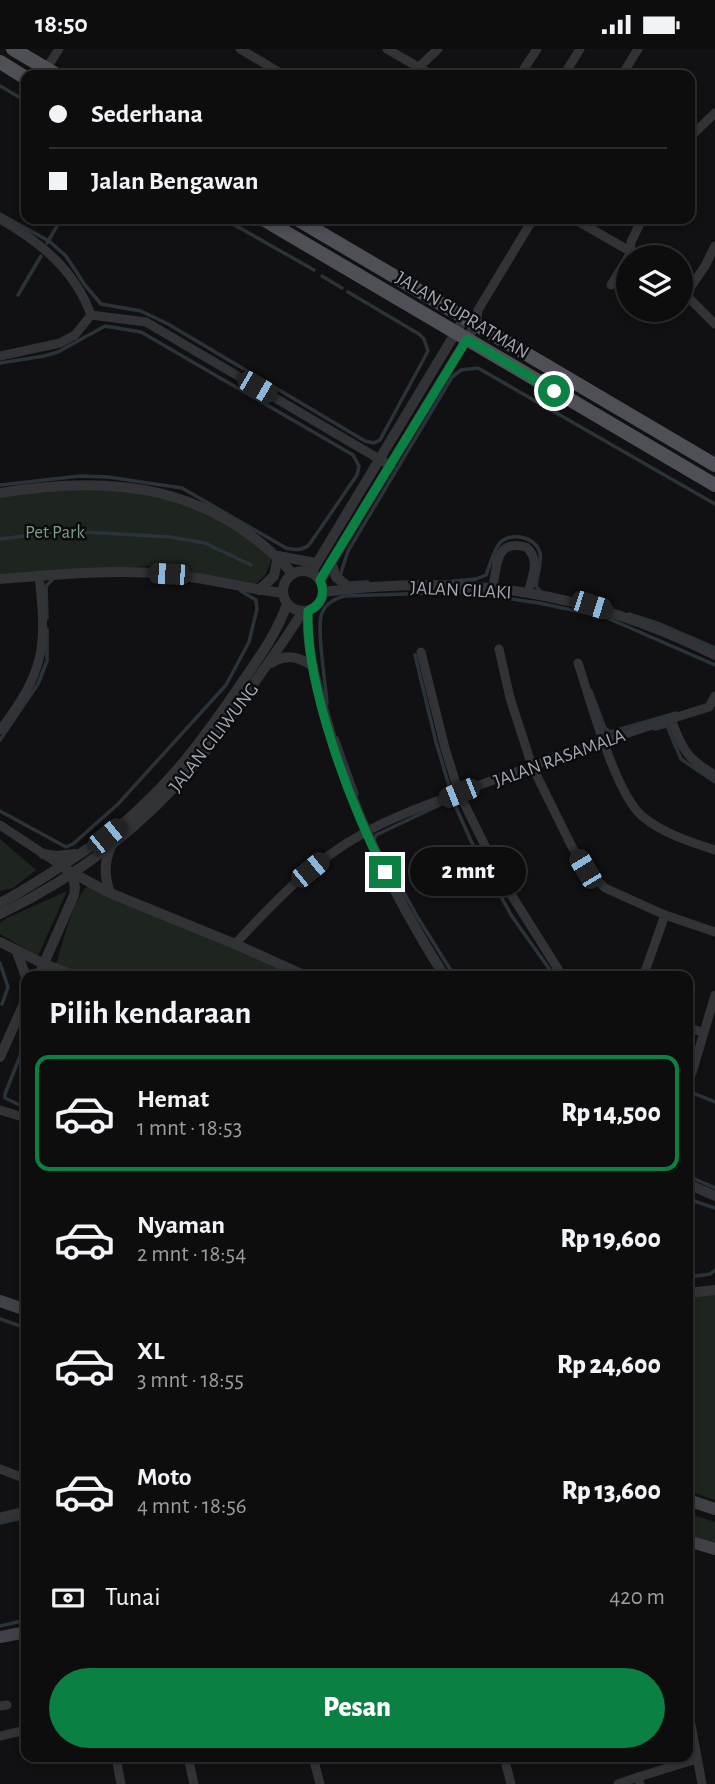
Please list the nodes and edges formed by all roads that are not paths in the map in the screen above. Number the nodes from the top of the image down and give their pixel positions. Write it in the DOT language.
graph roads {
  1 [pos="13,49"];
  2 [pos="59,49"];
  3 [pos="240,49"];
  4 [pos="387,49"];
  5 [pos="438,49"];
  6 [pos="537,49"];
  7 [pos="580,49"];
  8 [pos="638,49"];
  9 [pos="0,62"];
  10 [pos="418,68"];
  11 [pos="49,70"];
  12 [pos="53,70"];
  13 [pos="276,70"];
  14 [pos="422,70"];
  15 [pos="523,70"];
  16 [pos="567,70"];
  17 [pos="625,70"];
  18 [pos="21,75"];
  19 [pos="715,113"];
  20 [pos="695,133"];
  21 [pos="0,219"];
  22 [pos="271,224"];
  23 [pos="306,224"];
  24 [pos="528,224"];
  25 [pos="584,224"];
  26 [pos="640,224"];
  27 [pos="622,245"];
  28 [pos="631,245"];
  29 [pos="715,246"];
  30 [pos="616,276"];
  31 [pos="693,280"];
  32 [pos="611,285"];
  33 [pos="693,302"];
  34 [pos="91,315"];
  35 [pos="473,317"];
  36 [pos="715,324"];
  37 [pos="461,336"];
  38 [pos="0,356"];
  39 [pos="379,459"];
  40 [pos="715,465"];
  41 [pos="391,466"];
  42 [pos="715,485"];
  43 [pos="0,493"];
  44 [pos="278,556"];
  45 [pos="331,562"];
  46 [pos="293,574"];
  47 [pos="39,576"];
  48 [pos="317,577"];
  49 [pos="0,579"];
  50 [pos="493,587"];
  51 [pos="351,589"];
  52 [pos="259,590"];
  53 [pos="528,593"];
  54 [pos="285,599"];
  55 [pos="305,611"];
  56 [pos="499,649"];
  57 [pos="421,652"];
  58 [pos="715,655"];
  59 [pos="578,663"];
  60 [pos="268,665"];
  61 [pos="313,666"];
  62 [pos="715,696"];
  63 [pos="712,708"];
  64 [pos="671,719"];
  65 [pos="0,730"];
  66 [pos="603,740"];
  67 [pos="202,749"];
  68 [pos="532,766"];
  69 [pos="715,775"];
  70 [pos="459,793"];
  71 [pos="0,825"];
  72 [pos="365,832"];
  73 [pos="113,844"];
  74 [pos="91,847"];
  75 [pos="715,850"];
  76 [pos="43,854"];
  77 [pos="62,866"];
  78 [pos="72,874"];
  79 [pos="110,893"];
  80 [pos="0,903"];
  81 [pos="0,914"];
  82 [pos="665,915"];
  83 [pos="715,932"];
  84 [pos="0,941"];
  85 [pos="235,944"];
  86 [pos="18,952"];
  87 [pos="44,964"];
  88 [pos="24,971"];
  89 [pos="41,971"];
  90 [pos="63,971"];
  91 [pos="295,971"];
  92 [pos="441,971"];
  93 [pos="559,971"];
  94 [pos="645,971"];
  95 [pos="715,995"];
  96 [pos="21,1010"];
  97 [pos="693,1029"];
  98 [pos="703,1032"];
  99 [pos="0,1057"];
  100 [pos="693,1069"];
  101 [pos="0,1110"];
  102 [pos="21,1116"];
  103 [pos="693,1186"];
  104 [pos="715,1196"];
  105 [pos="715,1290"];
  106 [pos="693,1292"];
  107 [pos="0,1301"];
  108 [pos="21,1308"];
  109 [pos="0,1469"];
  110 [pos="21,1477"];
  111 [pos="693,1502"];
  112 [pos="715,1509"];
  113 [pos="21,1512"];
  114 [pos="0,1517"];
  115 [pos="693,1542"];
  116 [pos="715,1549"];
  117 [pos="21,1633"];
  118 [pos="0,1637"];
  119 [pos="21,1731"];
  120 [pos="0,1736"];
  121 [pos="693,1736"];
  122 [pos="697,1759"];
  123 [pos="693,1760"];
  124 [pos="117,1762"];
  125 [pos="189,1762"];
  126 [pos="314,1762"];
  127 [pos="505,1762"];
  128 [pos="689,1762"];
  129 [pos="639,1780"];
  130 [pos="121,1784"];
  131 [pos="194,1784"];
  132 [pos="320,1784"];
  133 [pos="510,1784"];
  134 [pos="618,1784"];
  135 [pos="702,1784"];
  1 -- 11 [label="main road"];
  2 -- 12 [label="street"];
  3 -- 13 [label="street"];
  4 -- 10 [label="street"];
  5 -- 10 [label="street"];
  6 -- 15 [label="street"];
  7 -- 16 [label="street"];
  8 -- 17 [label="street"];
  9 -- 18 [label="main road"];
  10 -- 14 [label="street"];
  19 -- 20 [label="street"];
  21 -- 34 [label="street"];
  22 -- 37 [label="main road, JALAN SUPRATMAN"];
  23 -- 35 [label="main road, JALAN SUPRATMAN"];
  24 -- 35 [label="street"];
  25 -- 27 [label="street"];
  26 -- 28 [label="street"];
  29 -- 31 [label="street"];
  30 -- 32 [label="street"];
  33 -- 36 [label="street"];
  34 -- 38 [label="street"];
  34 -- 39 [label="street"];
  35 -- 37 [label="street"];
  35 -- 40 [label="main road, JALAN SUPRATMAN"];
  37 -- 39 [label="street"];
  37 -- 41 [label="street"];
  37 -- 42 [label="main road, JALAN SUPRATMAN"];
  39 -- 41 [label="street"];
  39 -- 48 [label="street"];
  41 -- 45 [label="street"];
  43 -- 44 [label="street"];
  44 -- 46 [label="street"];
  44 -- 48 [label="street"];
  44 -- 52 [label="street"];
  45 -- 48 [label="street"];
  45 -- 51 [label="street"];
  46 -- 48 [label="street"];
  46 -- 54 [label="street"];
  47 -- 49 [label="street"];
  47 -- 52 [label="street"];
  47 -- 65 [label="street"];
  48 -- 51 [label="street, JALAN CILAKI"];
  48 -- 55 [label="street"];
  50 -- 51 [label="street, JALAN CILAKI"];
  50 -- 53 [label="street, JALAN CILAKI"];
  50 -- 53 [label="street"];
  52 -- 54 [label="street"];
  53 -- 58 [label="street, JALAN CILAKI"];
  54 -- 55 [label="street"];
  54 -- 67 [label="street, JALAN CILIWUNG"];
  55 -- 60 [label="street, JALAN CILIWUNG"];
  55 -- 61 [label="street"];
  56 -- 68 [label="street"];
  57 -- 70 [label="street"];
  59 -- 66 [label="street"];
  60 -- 61 [label="street"];
  60 -- 67 [label="street, JALAN CILIWUNG"];
  61 -- 72 [label="street"];
  62 -- 63 [label="street, JALAN RASAMALA"];
  63 -- 64 [label="street, JALAN RASAMALA"];
  64 -- 66 [label="street, JALAN RASAMALA"];
  64 -- 69 [label="street"];
  66 -- 68 [label="street, JALAN RASAMALA"];
  66 -- 75 [label="street"];
  67 -- 73 [label="street, JALAN CILIWUNG"];
  67 -- 74 [label="street, JALAN CILIWUNG"];
  68 -- 70 [label="street, JALAN RASAMALA"];
  68 -- 82 [label="street"];
  70 -- 72 [label="street, JALAN RASAMALA"];
  70 -- 93 [label="street"];
  71 -- 76 [label="street"];
  72 -- 85 [label="street, JALAN RASAMALA"];
  72 -- 92 [label="street"];
  73 -- 78 [label="street, JALAN CILIWUNG"];
  73 -- 79 [label="street"];
  74 -- 76 [label="street"];
  74 -- 77 [label="street, JALAN CILIWUNG"];
  76 -- 77 [label="street"];
  77 -- 78 [label="street"];
  77 -- 80 [label="street, JALAN CILIWUNG"];
  78 -- 79 [label="street"];
  78 -- 81 [label="street, JALAN CILIWUNG"];
  78 -- 87 [label="street"];
  79 -- 85 [label="street"];
  82 -- 83 [label="street"];
  82 -- 94 [label="street"];
  84 -- 86 [label="street"];
  85 -- 91 [label="street"];
  86 -- 87 [label="street"];
  86 -- 88 [label="street"];
  87 -- 89 [label="street"];
  87 -- 90 [label="street"];
  95 -- 98 [label="street"];
  96 -- 99 [label="street"];
  97 -- 98 [label="street"];
  98 -- 100 [label="street"];
  101 -- 102 [label="street"];
  103 -- 104 [label="street"];
  105 -- 106 [label="street"];
  107 -- 108 [label="main road"];
  109 -- 110 [label="street"];
  111 -- 112 [label="main road"];
  113 -- 114 [label="street"];
  115 -- 116 [label="main road"];
  117 -- 118 [label="main road"];
  119 -- 120 [label="street"];
  121 -- 122 [label="street"];
  122 -- 123 [label="street"];
  122 -- 135 [label="street"];
  124 -- 130 [label="street"];
  125 -- 131 [label="street"];
  126 -- 132 [label="street"];
  127 -- 133 [label="street"];
  128 -- 129 [label="street"];
  129 -- 134 [label="street"];
}
